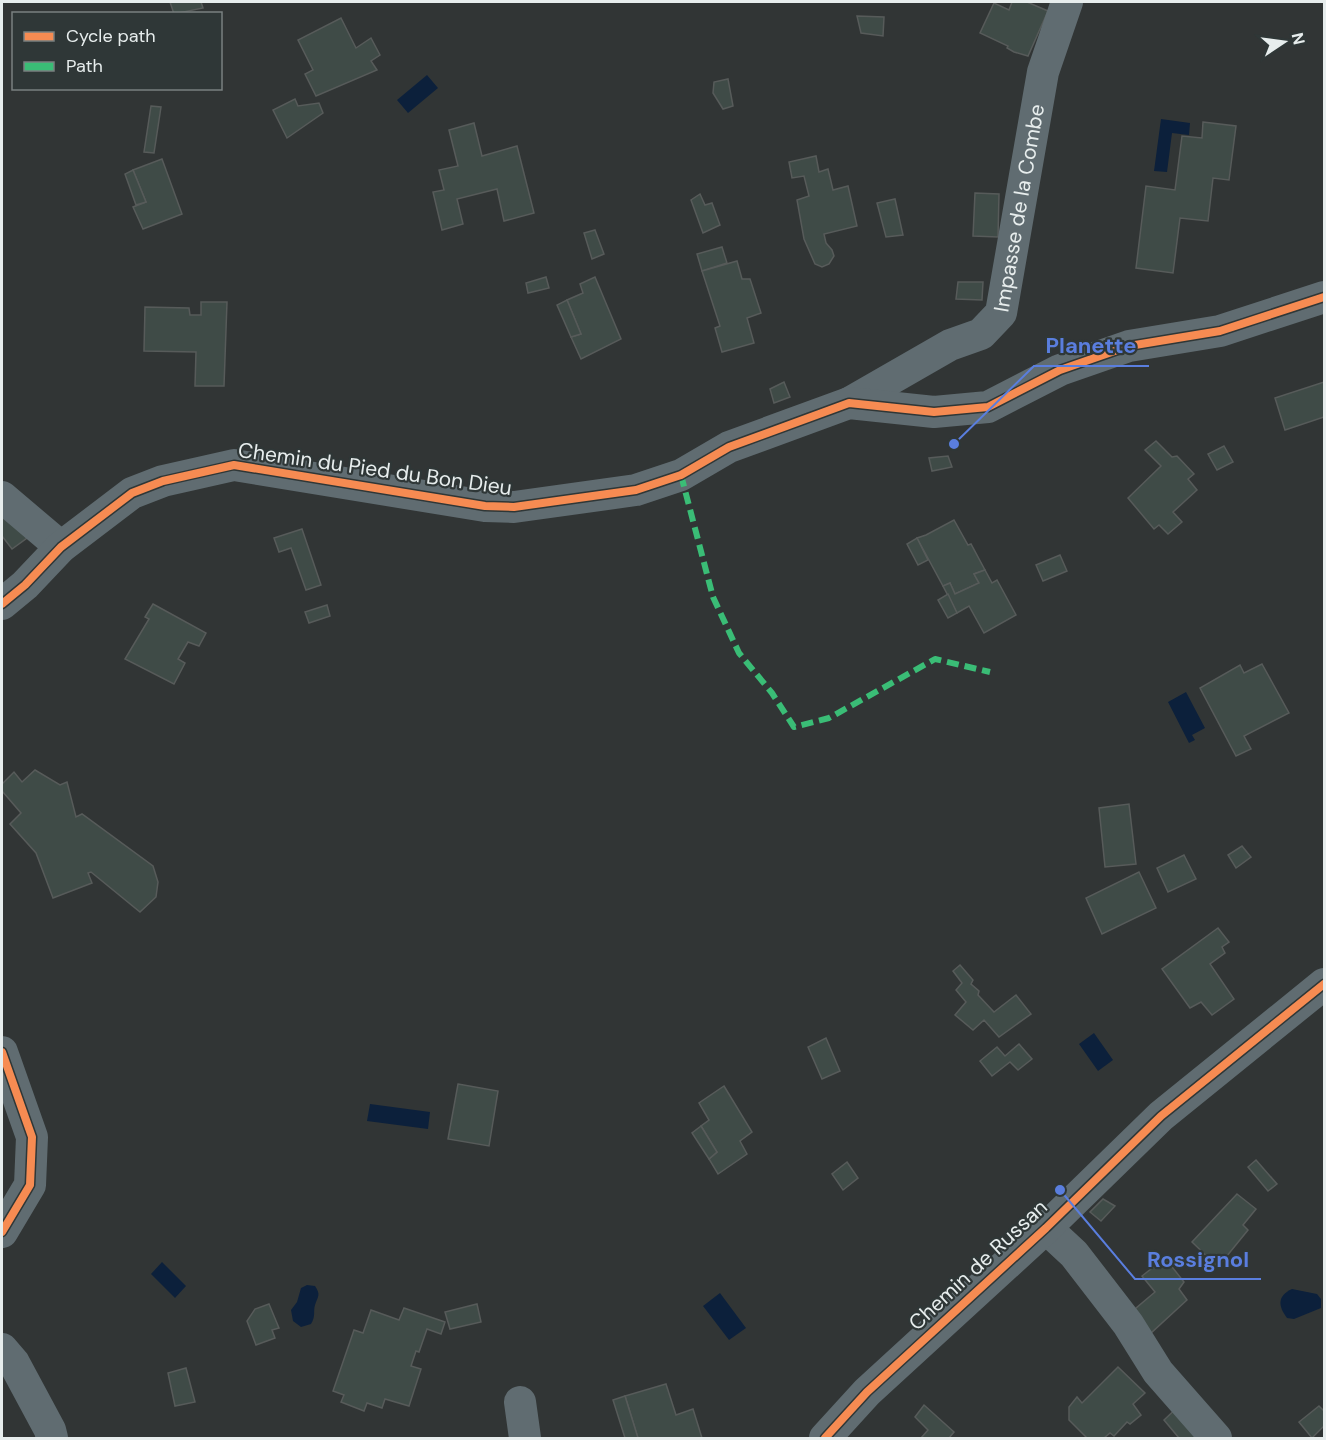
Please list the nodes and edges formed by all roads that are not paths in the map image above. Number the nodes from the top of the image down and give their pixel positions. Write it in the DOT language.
graph roads {
  1 [pos="1067,2"];
  2 [pos="1324,297"];
  3 [pos="849,403"];
  4 [pos="2,496"];
  5 [pos="61,547"];
  6 [pos="2,604"];
  7 [pos="1324,984"];
  8 [pos="2,1052"];
  9 [pos="1046,1228"];
  10 [pos="2,1232"];
  11 [pos="2,1349"];
  12 [pos="520,1402"];
  13 [pos="52,1438"];
  14 [pos="525,1438"];
  15 [pos="825,1438"];
  16 [pos="1216,1438"];
  1 -- 3 [label="street, Impasse de la Combe"];
  2 -- 3 [label="street, Chemin du Pied du Bon Dieu"];
  3 -- 5 [label="street, Chemin du Pied du Bon Dieu"];
  4 -- 5 [label="street"];
  5 -- 6 [label="street, Chemin du Pied du Bon Dieu"];
  7 -- 9 [label="street, Chemin de Russan"];
  8 -- 10 [label="street"];
  9 -- 15 [label="street, Chemin de Russan"];
  9 -- 16 [label="street"];
  11 -- 13 [label="street"];
  12 -- 14 [label="street"];
}
